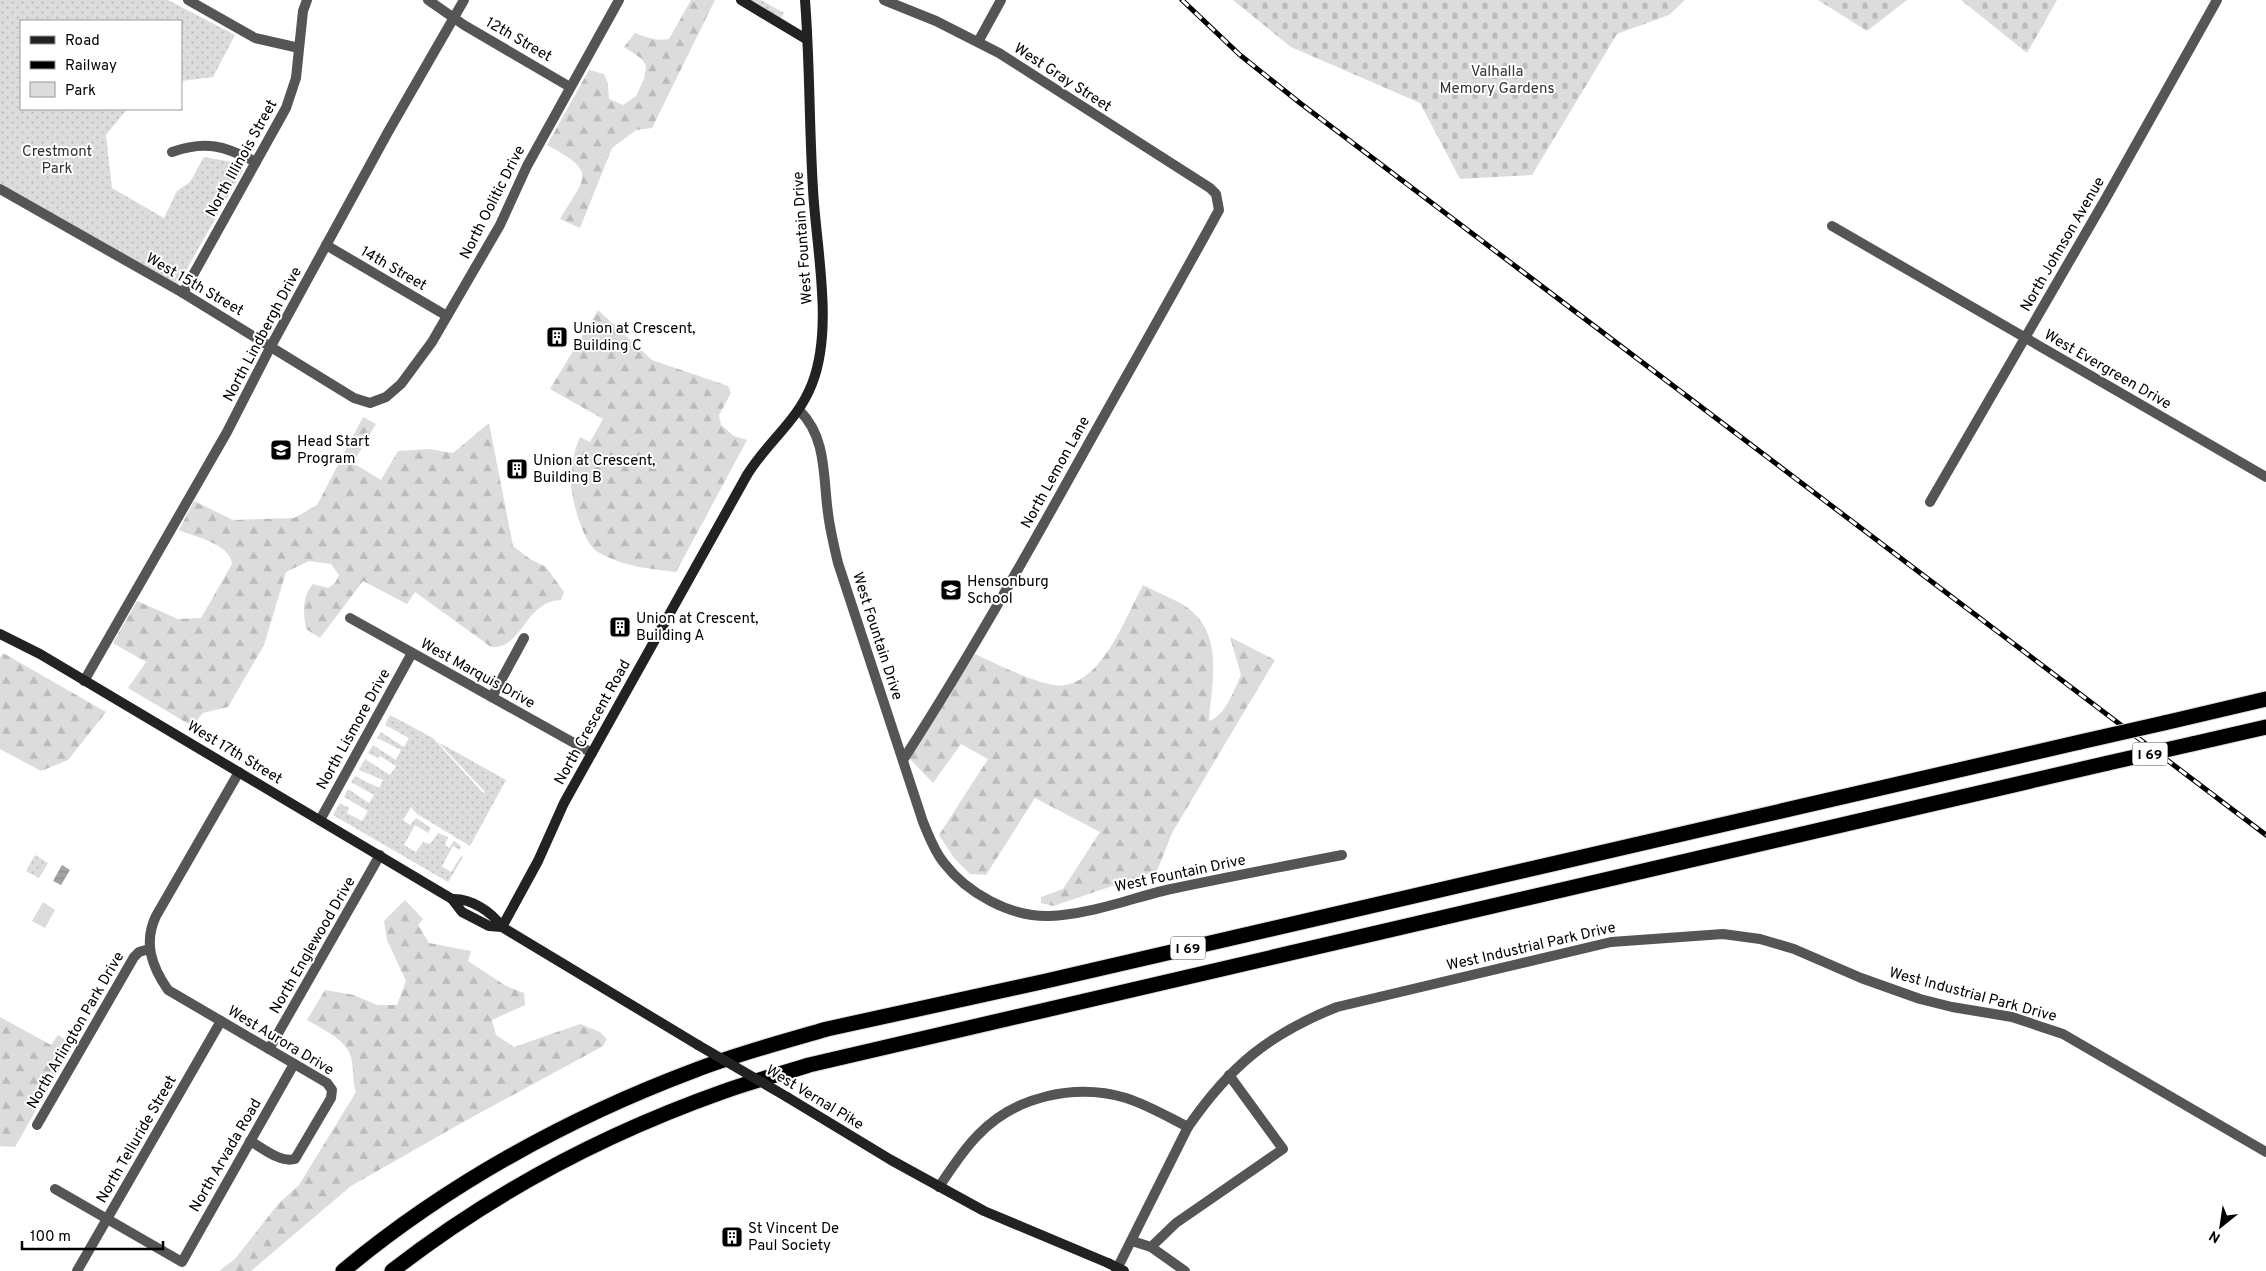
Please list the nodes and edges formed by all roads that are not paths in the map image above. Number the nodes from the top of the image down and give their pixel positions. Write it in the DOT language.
graph roads {
  1 [pos="188,0"];
  2 [pos="307,0"];
  3 [pos="428,0"];
  4 [pos="464,0"];
  5 [pos="619,0"];
  6 [pos="740,0"];
  7 [pos="805,0"];
  8 [pos="884,0"];
  9 [pos="1001,0"];
  10 [pos="2217,0"];
  11 [pos="454,17"];
  12 [pos="806,39"];
  13 [pos="978,42"];
  14 [pos="299,48"];
  15 [pos="570,87"];
  16 [pos="172,152"];
  17 [pos="256,162"];
  18 [pos="0,189"];
  19 [pos="1216,194"];
  20 [pos="1832,226"];
  21 [pos="326,245"];
  22 [pos="183,293"];
  23 [pos="447,316"];
  24 [pos="2024,338"];
  25 [pos="271,346"];
  26 [pos="375,402"];
  27 [pos="800,411"];
  28 [pos="2266,477"];
  29 [pos="1930,502"];
  30 [pos="350,618"];
  31 [pos="0,634"];
  32 [pos="524,638"];
  33 [pos="412,653"];
  34 [pos="84,681"];
  35 [pos="492,697"];
  36 [pos="2266,699"];
  37 [pos="2266,727"];
  38 [pos="592,753"];
  39 [pos="903,760"];
  40 [pos="239,772"];
  41 [pos="320,820"];
  42 [pos="1342,855"];
  43 [pos="380,856"];
  44 [pos="502,927"];
  45 [pos="149,949"];
  46 [pos="221,1021"];
  47 [pos="269,1049"];
  48 [pos="294,1064"];
  49 [pos="1229,1075"];
  50 [pos="38,1125"];
  51 [pos="1188,1127"];
  52 [pos="250,1141"];
  53 [pos="2266,1152"];
  54 [pos="939,1187"];
  55 [pos="55,1189"];
  56 [pos="107,1219"];
  57 [pos="1132,1241"];
  58 [pos="1151,1248"];
  59 [pos="394,1270"];
  60 [pos="77,1271"];
  61 [pos="343,1271"];
  62 [pos="1116,1271"];
  63 [pos="1124,1271"];
  64 [pos="1185,1271"];
  1 -- 14 [label="street"];
  2 -- 14 [label="street, North Illinois Street"];
  3 -- 11 [label="street, 12th Street"];
  4 -- 11 [label="street, North Lindbergh Drive"];
  5 -- 15 [label="street, North Oolitic Drive"];
  6 -- 12 [label="main road"];
  7 -- 12 [label="main road, West Fountain Drive"];
  8 -- 13 [label="street, West Gray Street"];
  9 -- 13 [label="street"];
  10 -- 24 [label="street, North Johnson Avenue"];
  11 -- 15 [label="street, 12th Street"];
  11 -- 21 [label="street, North Lindbergh Drive"];
  12 -- 27 [label="main road, West Fountain Drive"];
  13 -- 19 [label="street, West Gray Street"];
  14 -- 17 [label="street, North Illinois Street"];
  15 -- 23 [label="street, North Oolitic Drive"];
  16 -- 17 [label="street"];
  17 -- 22 [label="street, North Illinois Street"];
  18 -- 22 [label="street, West 15th Street"];
  19 -- 39 [label="street, North Lemon Lane"];
  20 -- 24 [label="street, West Evergreen Drive"];
  21 -- 23 [label="street, 14th Street"];
  21 -- 25 [label="street, North Lindbergh Drive"];
  22 -- 25 [label="street, West 15th Street"];
  23 -- 26 [label="street, North Oolitic Drive"];
  24 -- 28 [label="street, West Evergreen Drive"];
  24 -- 29 [label="street, North Johnson Avenue"];
  25 -- 26 [label="street, West 15th Street"];
  25 -- 34 [label="street, North Lindbergh Drive"];
  27 -- 38 [label="main road, North Crescent Road"];
  27 -- 39 [label="street, West Fountain Drive"];
  30 -- 33 [label="street, West Marquis Drive"];
  31 -- 34 [label="main road, West 17th Street"];
  32 -- 35 [label="street"];
  33 -- 35 [label="street, West Marquis Drive"];
  33 -- 41 [label="street, North Lismore Drive"];
  34 -- 40 [label="main road, West 17th Street"];
  35 -- 38 [label="street, West Marquis Drive"];
  36 -- 61 [label="highway, I 69, bridge"];
  37 -- 59 [label="highway, I 69, bridge"];
  38 -- 44 [label="main road, North Crescent Road"];
  39 -- 42 [label="street, West Fountain Drive"];
  40 -- 41 [label="main road, West 17th Street"];
  40 -- 45 [label="street"];
  41 -- 43 [label="main road, West 17th Street"];
  43 -- 44 [label="main road, West 17th Street"];
  43 -- 47 [label="street, North Englewood Drive"];
  44 -- 54 [label="main road, West Vernal Pike, bridge"];
  45 -- 46 [label="street, West Aurora Drive"];
  45 -- 50 [label="street, North Arlington Park Drive"];
  46 -- 47 [label="street, West Aurora Drive"];
  46 -- 56 [label="street, North Telluride Street"];
  47 -- 48 [label="street, West Aurora Drive"];
  48 -- 52 [label="street, North Arvada Road"];
  48 -- 52 [label="street, West Aurora Drive"];
  49 -- 51 [label="street, West Industrial Park Drive"];
  49 -- 53 [label="street, West Industrial Park Drive"];
  49 -- 58 [label="street"];
  51 -- 54 [label="street"];
  51 -- 57 [label="street, West Industrial Park Drive"];
  52 -- 56 [label="street, North Arvada Road"];
  54 -- 63 [label="main road, West Vernal Pike, bridge"];
  55 -- 56 [label="street"];
  56 -- 60 [label="street, North Telluride Street"];
  57 -- 58 [label="street"];
  57 -- 62 [label="street, West Industrial Park Drive"];
  58 -- 64 [label="street"];
}
